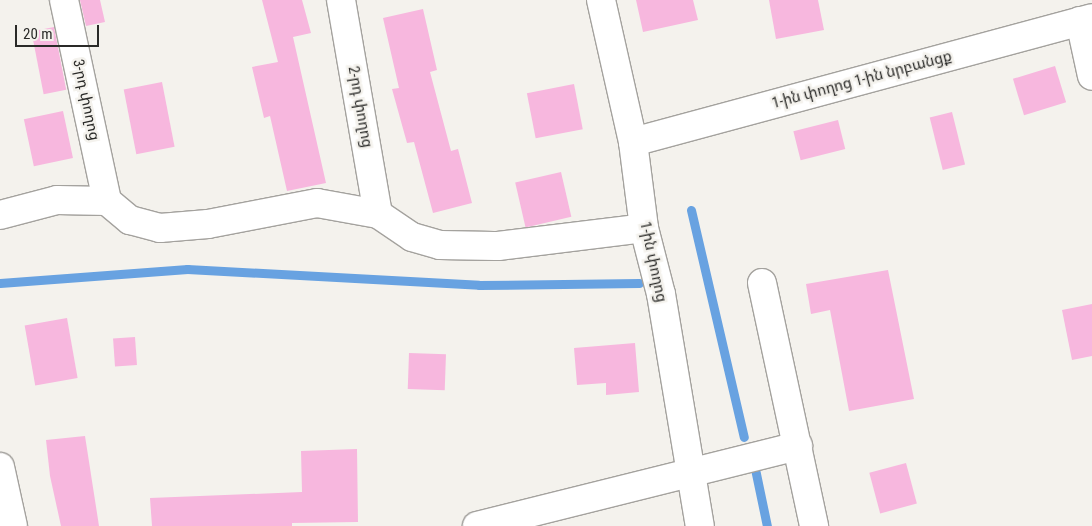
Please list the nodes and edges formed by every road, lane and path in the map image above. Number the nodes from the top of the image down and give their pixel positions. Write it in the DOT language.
graph roads {
  1 [pos="64,0"];
  2 [pos="341,0"];
  3 [pos="600,0"];
  4 [pos="1086,19"];
  5 [pos="1092,76"];
  6 [pos="633,142"];
  7 [pos="107,201"];
  8 [pos="378,214"];
  9 [pos="0,215"];
  10 [pos="644,228"];
  11 [pos="762,283"];
  12 [pos="798,446"];
  13 [pos="0,467"];
  14 [pos="689,474"];
  15 [pos="13,526"];
  16 [pos="477,526"];
  17 [pos="700,526"];
  18 [pos="814,526"];
  1 -- 7 [label="street, 3-րդ փողոց"];
  2 -- 8 [label="street, 2-րդ փողոց"];
  3 -- 6 [label="street, 1-ին փողոց"];
  4 -- 5 [label="street"];
  4 -- 6 [label="street, 1-ին փողոց 1-ին նրբանցք"];
  6 -- 10 [label="street, 1-ին փողոց"];
  7 -- 8 [label="street"];
  7 -- 9 [label="street"];
  8 -- 10 [label="street"];
  10 -- 14 [label="street, 1-ին փողոց"];
  11 -- 12 [label="street"];
  12 -- 14 [label="street"];
  12 -- 18 [label="street"];
  13 -- 15 [label="street"];
  14 -- 16 [label="street"];
  14 -- 17 [label="street, 1-ին փողոց"];
}
